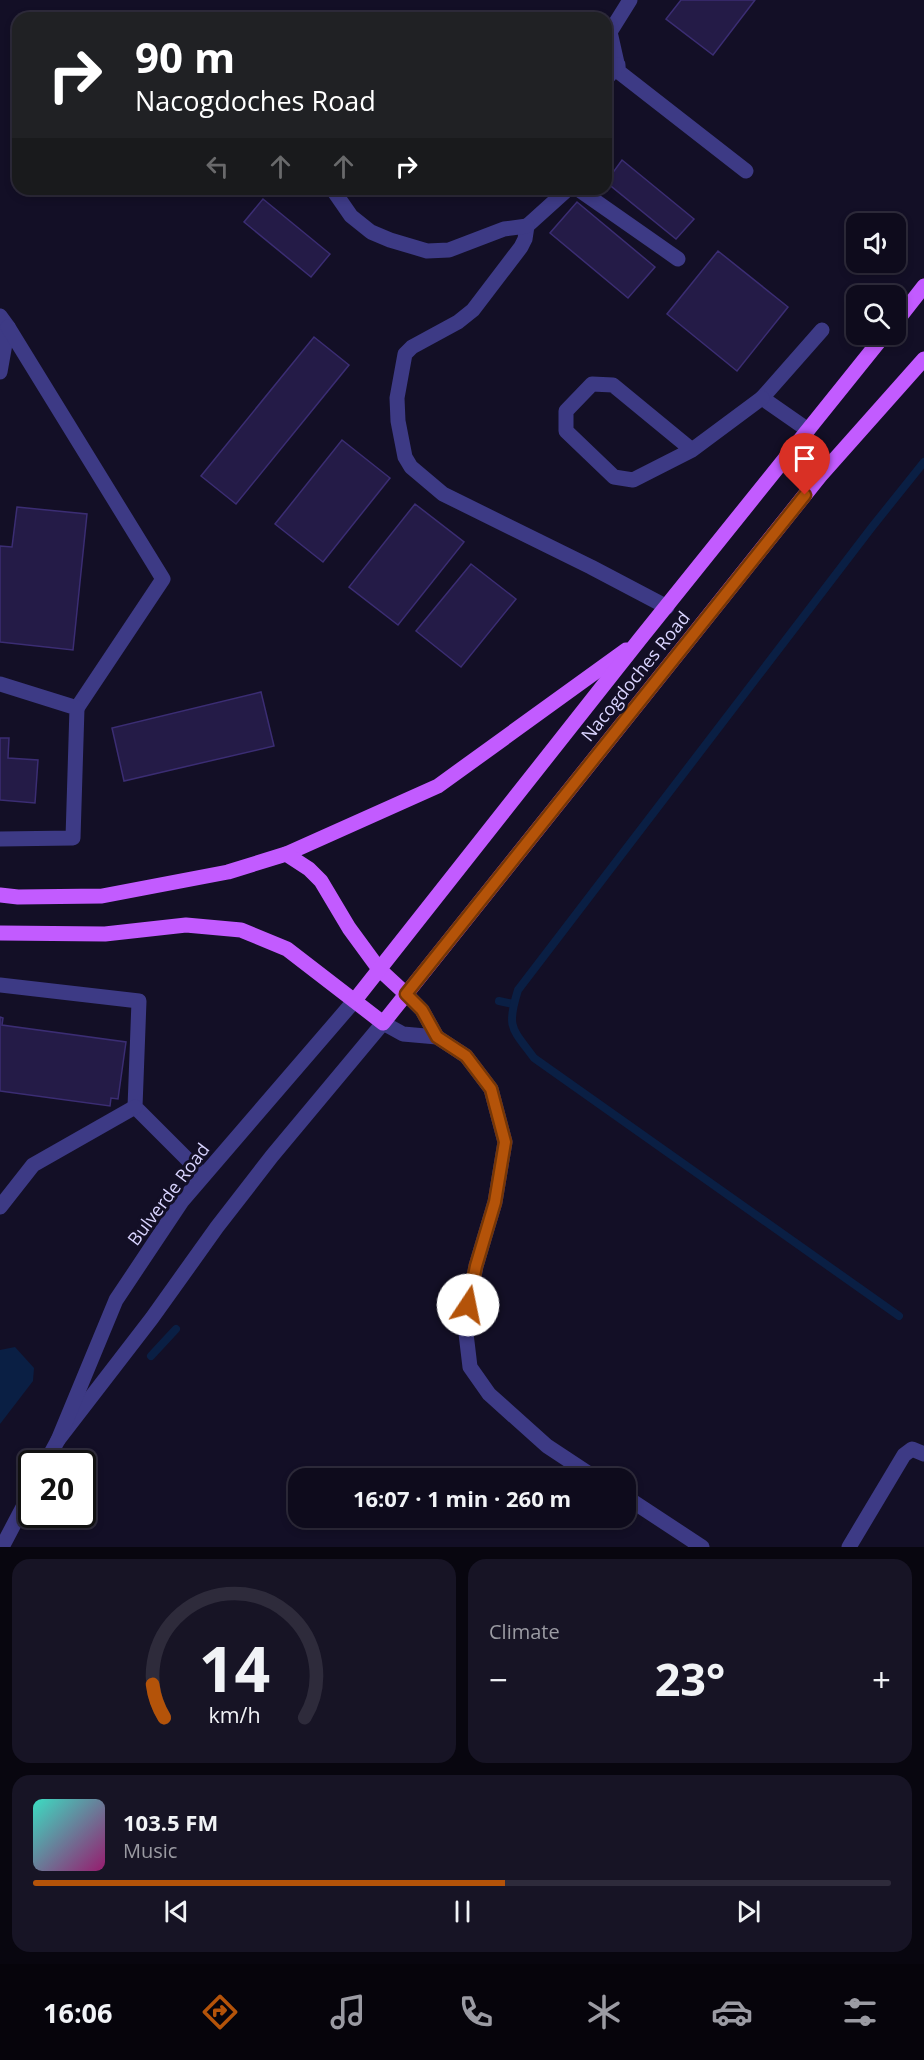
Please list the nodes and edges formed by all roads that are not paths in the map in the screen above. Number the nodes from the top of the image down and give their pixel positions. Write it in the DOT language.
graph roads {
  1 [pos="630,0"];
  2 [pos="612,29"];
  3 [pos="612,40"];
  4 [pos="618,65"];
  5 [pos="612,72"];
  6 [pos="746,171"];
  7 [pos="336,195"];
  8 [pos="561,195"];
  9 [pos="587,195"];
  10 [pos="527,226"];
  11 [pos="678,259"];
  12 [pos="924,286"];
  13 [pos="906,309"];
  14 [pos="4,322"];
  15 [pos="822,330"];
  16 [pos="876,345"];
  17 [pos="924,359"];
  18 [pos="0,372"];
  19 [pos="762,398"];
  20 [pos="808,430"];
  21 [pos="692,450"];
  22 [pos="667,607"];
  23 [pos="640,639"];
  24 [pos="0,684"];
  25 [pos="77,708"];
  26 [pos="0,839"];
  27 [pos="286,854"];
  28 [pos="0,895"];
  29 [pos="0,933"];
  30 [pos="379,969"];
  31 [pos="0,985"];
  32 [pos="406,994"];
  33 [pos="355,1000"];
  34 [pos="383,1023"];
  35 [pos="437,1037"];
  36 [pos="135,1107"];
  37 [pos="203,1175"];
  38 [pos="0,1207"];
  39 [pos="58,1440"];
  40 [pos="53,1450"];
  41 [pos="924,1454"];
  42 [pos="580,1468"];
  43 [pos="636,1504"];
  44 [pos="18,1517"];
  45 [pos="2,1547"];
  46 [pos="702,1547"];
  47 [pos="849,1547"];
  1 -- 2 [label="street"];
  3 -- 4 [label="street"];
  4 -- 5 [label="street"];
  4 -- 6 [label="street"];
  7 -- 10 [label="street"];
  8 -- 10 [label="street"];
  9 -- 11 [label="street"];
  10 -- 22 [label="street"];
  12 -- 13 [label="main road"];
  14 -- 18 [label="street"];
  14 -- 25 [label="street"];
  15 -- 19 [label="street"];
  16 -- 20 [label="main road, Nacogdoches Road"];
  17 -- 32 [label="main road, Nacogdoches Road"];
  19 -- 20 [label="street"];
  19 -- 21 [label="street"];
  20 -- 22 [label="main road, Nacogdoches Road"];
  21 -- 21 [label="street"];
  22 -- 23 [label="main road, Nacogdoches Road"];
  23 -- 27 [label="main road"];
  23 -- 30 [label="main road, Nacogdoches Road"];
  24 -- 25 [label="street"];
  25 -- 26 [label="street"];
  27 -- 28 [label="main road"];
  27 -- 30 [label="main road"];
  29 -- 33 [label="main road"];
  30 -- 32 [label="main road"];
  30 -- 33 [label="main road, Nacogdoches Road"];
  31 -- 36 [label="street"];
  32 -- 34 [label="main road, Nacogdoches Road"];
  32 -- 35 [label="street"];
  33 -- 34 [label="main road"];
  33 -- 37 [label="street, Bulverde Road"];
  34 -- 35 [label="street"];
  34 -- 39 [label="street, Bulverde Road"];
  35 -- 42 [label="street"];
  36 -- 37 [label="street"];
  36 -- 38 [label="street"];
  37 -- 39 [label="street, Bulverde Road"];
  39 -- 40 [label="street, Bulverde Road"];
  41 -- 47 [label="street"];
  43 -- 46 [label="street"];
  44 -- 45 [label="street"];
}
